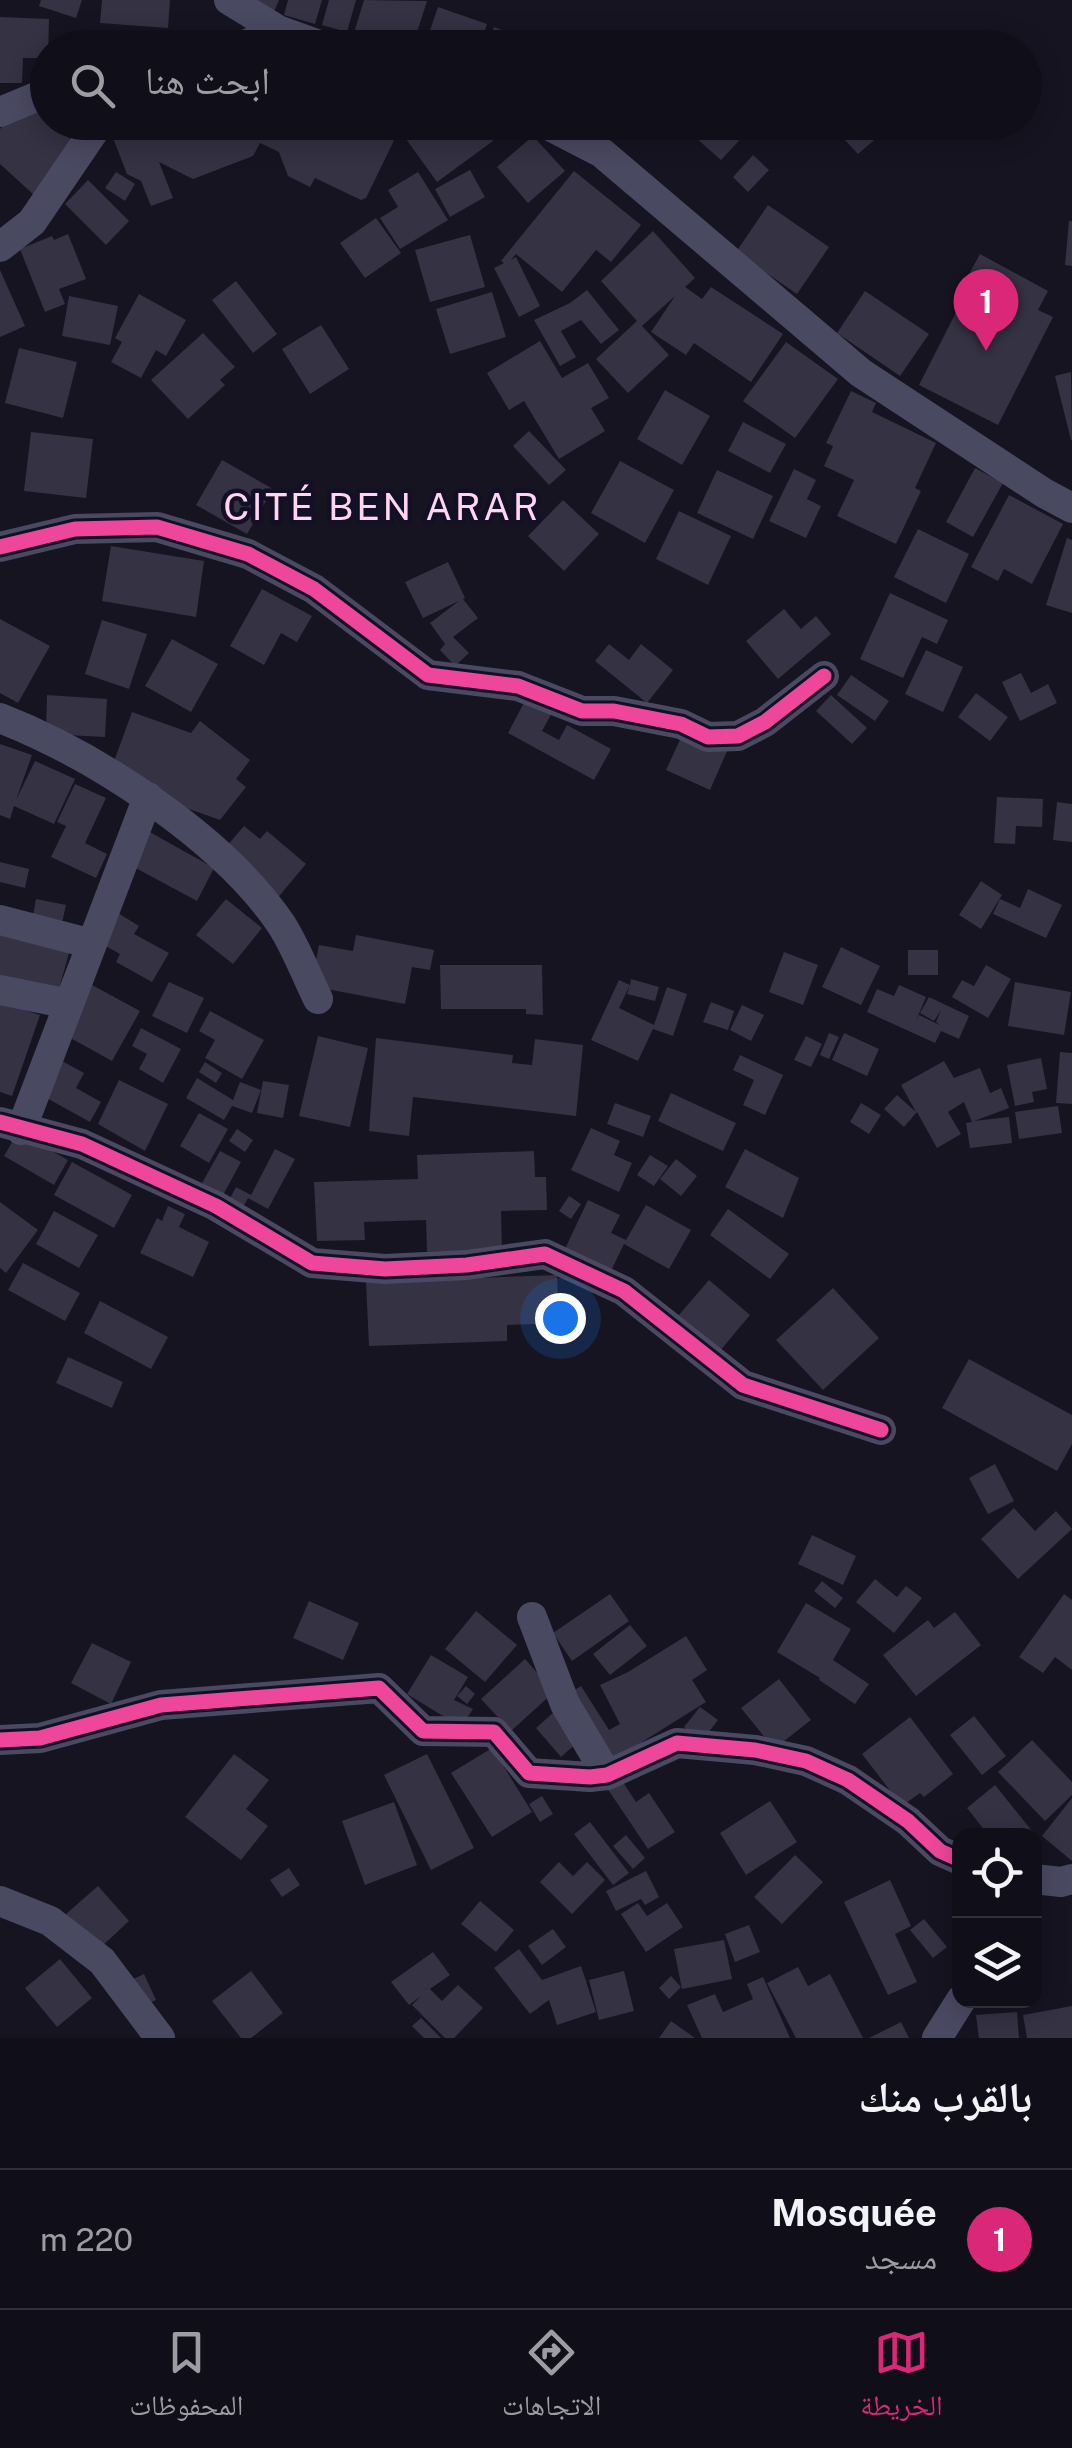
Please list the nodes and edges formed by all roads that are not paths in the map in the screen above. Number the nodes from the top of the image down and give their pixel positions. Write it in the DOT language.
graph roads {
  1 [pos="229,0"];
  2 [pos="278,30"];
  3 [pos="30,100"];
  4 [pos="0,112"];
  5 [pos="88,140"];
  6 [pos="578,140"];
  7 [pos="0,247"];
  8 [pos="1072,508"];
  9 [pos="0,547"];
  10 [pos="824,676"];
  11 [pos="0,718"];
  12 [pos="148,797"];
  13 [pos="0,920"];
  14 [pos="92,944"];
  15 [pos="0,990"];
  16 [pos="318,999"];
  17 [pos="69,1004"];
  18 [pos="11,1126"];
  19 [pos="881,1430"];
  20 [pos="532,1617"];
  21 [pos="0,1740"];
  22 [pos="606,1775"];
  23 [pos="952,1856"];
  24 [pos="1072,1879"];
  25 [pos="1042,1881"];
  26 [pos="0,1900"];
  27 [pos="956,2008"];
  28 [pos="160,2038"];
  29 [pos="938,2038"];
  1 -- 2 [label="street"];
  3 -- 4 [label="street"];
  5 -- 7 [label="street"];
  6 -- 8 [label="street"];
  9 -- 10 [label="street"];
  11 -- 12 [label="street"];
  12 -- 14 [label="street"];
  12 -- 16 [label="street"];
  13 -- 14 [label="street"];
  14 -- 17 [label="street"];
  15 -- 17 [label="street"];
  17 -- 18 [label="street"];
  18 -- 19 [label="street"];
  20 -- 22 [label="street"];
  21 -- 22 [label="street"];
  22 -- 23 [label="street"];
  24 -- 25 [label="street"];
  26 -- 28 [label="street"];
  27 -- 29 [label="street"];
}
